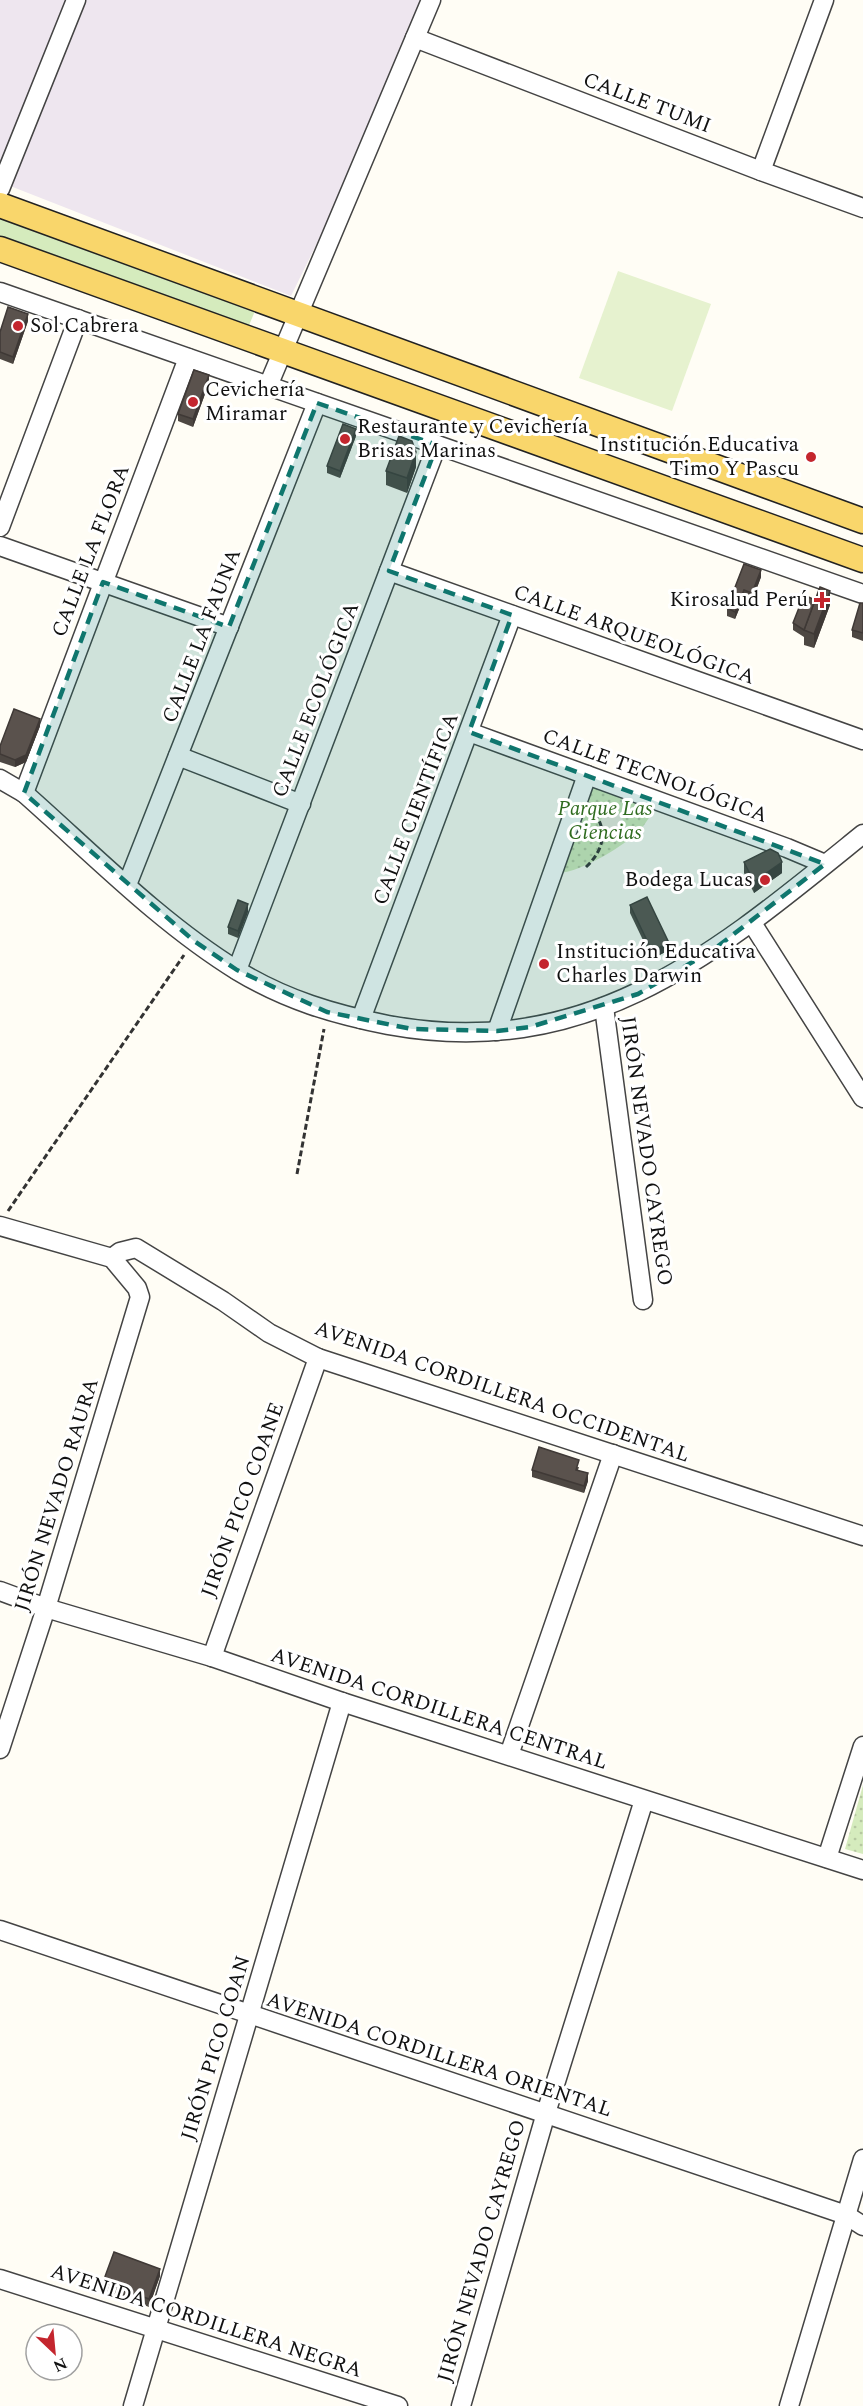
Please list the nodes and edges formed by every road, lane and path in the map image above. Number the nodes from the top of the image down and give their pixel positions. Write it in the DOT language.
graph roads {
  1 [pos="76,0"];
  2 [pos="431,0"];
  3 [pos="824,0"];
  4 [pos="415,38"];
  5 [pos="761,171"];
  6 [pos="0,189"];
  7 [pos="0,205"];
  8 [pos="863,208"];
  9 [pos="0,249"];
  10 [pos="0,292"];
  11 [pos="298,313"];
  12 [pos="78,319"];
  13 [pos="283,351"];
  14 [pos="188,358"];
  15 [pos="268,386"];
  16 [pos="317,403"];
  17 [pos="437,445"];
  18 [pos="863,521"];
  19 [pos="0,527"];
  20 [pos="0,546"];
  21 [pos="863,560"];
  22 [pos="389,571"];
  23 [pos="103,582"];
  24 [pos="863,594"];
  25 [pos="512,615"];
  26 [pos="229,627"];
  27 [pos="469,732"];
  28 [pos="863,740"];
  29 [pos="178,756"];
  30 [pos="587,775"];
  31 [pos="0,779"];
  32 [pos="24,793"];
  33 [pos="579,797"];
  34 [pos="301,804"];
  35 [pos="863,834"];
  36 [pos="825,864"];
  37 [pos="586,867"];
  38 [pos="128,885"];
  39 [pos="752,923"];
  40 [pos="194,941"];
  41 [pos="237,970"];
  42 [pos="604,1007"];
  43 [pos="327,1012"];
  44 [pos="361,1019"];
  45 [pos="497,1031"];
  46 [pos="863,1098"];
  47 [pos="297,1174"];
  48 [pos="3,1219"];
  49 [pos="112,1258"];
  50 [pos="643,1300"];
  51 [pos="318,1358"];
  52 [pos="613,1454"];
  53 [pos="863,1536"];
  54 [pos="0,1591"];
  55 [pos="46,1608"];
  56 [pos="212,1657"];
  57 [pos="342,1702"];
  58 [pos="863,1746"];
  59 [pos="0,1749"];
  60 [pos="509,1755"];
  61 [pos="644,1800"];
  62 [pos="826,1858"];
  63 [pos="863,1870"];
  64 [pos="0,1930"];
  65 [pos="249,2015"];
  66 [pos="546,2114"];
  67 [pos="863,2159"];
  68 [pos="846,2215"];
  69 [pos="863,2226"];
  70 [pos="0,2279"];
  71 [pos="154,2330"];
  72 [pos="133,2406"];
  73 [pos="398,2406"];
  74 [pos="461,2406"];
  75 [pos="789,2406"];
  1 -- 6 [label="street"];
  2 -- 4 [label="street"];
  3 -- 5 [label="street"];
  4 -- 5 [label="street, CALLE TUMI"];
  4 -- 11 [label="street"];
  5 -- 8 [label="street, CALLE TUMI"];
  7 -- 11 [label="main road"];
  9 -- 13 [label="main road"];
  10 -- 12 [label="street"];
  11 -- 13 [label="street"];
  11 -- 18 [label="main road"];
  12 -- 14 [label="street"];
  12 -- 19 [label="street"];
  13 -- 15 [label="street"];
  13 -- 21 [label="main road"];
  14 -- 15 [label="street"];
  14 -- 23 [label="street, CALLE LA FLORA"];
  15 -- 16 [label="street"];
  16 -- 17 [label="street"];
  16 -- 26 [label="street, CALLE LA FAUNA"];
  17 -- 22 [label="street, CALLE ECOLÓGICA"];
  17 -- 24 [label="street"];
  20 -- 23 [label="street"];
  22 -- 25 [label="street, CALLE ARQUEOLÓGICA"];
  22 -- 34 [label="street, CALLE ECOLÓGICA"];
  23 -- 26 [label="street"];
  23 -- 32 [label="street, CALLE LA FLORA"];
  25 -- 27 [label="street, CALLE CIENTÍFICA"];
  25 -- 28 [label="street, CALLE ARQUEOLÓGICA"];
  26 -- 29 [label="street, CALLE LA FAUNA"];
  27 -- 30 [label="street, CALLE TECNOLÓGICA"];
  27 -- 44 [label="street, CALLE CIENTÍFICA"];
  29 -- 34 [label="street"];
  29 -- 38 [label="street, CALLE LA FAUNA"];
  30 -- 33 [label="street"];
  30 -- 36 [label="street, CALLE TECNOLÓGICA"];
  31 -- 32 [label="street"];
  32 -- 38 [label="street"];
  33 -- 37 [label="path"];
  33 -- 45 [label="street"];
  34 -- 41 [label="street, CALLE ECOLÓGICA"];
  35 -- 36 [label="street"];
  36 -- 39 [label="street"];
  38 -- 40 [label="street"];
  39 -- 42 [label="street"];
  39 -- 46 [label="street"];
  40 -- 41 [label="street"];
  40 -- 48 [label="path"];
  41 -- 43 [label="street"];
  42 -- 45 [label="street"];
  42 -- 50 [label="street, JIRÓN NEVADO CAYREGO"];
  43 -- 44 [label="street"];
  43 -- 47 [label="path"];
  44 -- 45 [label="street"];
  48 -- 49 [label="street"];
  49 -- 51 [label="street, AVENIDA CORDILLERA OCCIDENTAL"];
  49 -- 55 [label="street, JIRÓN NEVADO RAURA"];
  51 -- 52 [label="street, AVENIDA CORDILLERA OCCIDENTAL"];
  51 -- 56 [label="street, JIRÓN PICO COANE"];
  52 -- 53 [label="street, AVENIDA CORDILLERA OCCIDENTAL"];
  52 -- 60 [label="street"];
  54 -- 55 [label="street, AVENIDA CORDILLERA CENTRAL"];
  55 -- 56 [label="street, AVENIDA CORDILLERA CENTRAL"];
  55 -- 59 [label="street, JIRÓN NEVADO RAURA"];
  56 -- 57 [label="street, AVENIDA CORDILLERA CENTRAL"];
  57 -- 60 [label="street, AVENIDA CORDILLERA CENTRAL"];
  57 -- 65 [label="street, JIRÓN PICO COAN"];
  58 -- 62 [label="street"];
  60 -- 61 [label="street, AVENIDA CORDILLERA CENTRAL"];
  61 -- 62 [label="street, AVENIDA CORDILLERA CENTRAL"];
  61 -- 66 [label="street, JIRÓN NEVADO CAYREGO"];
  62 -- 63 [label="street, AVENIDA CORDILLERA CENTRAL"];
  64 -- 65 [label="street, AVENIDA CORDILLERA ORIENTAL"];
  65 -- 66 [label="street, AVENIDA CORDILLERA ORIENTAL"];
  65 -- 71 [label="street, JIRÓN PICO COAN"];
  66 -- 68 [label="street, AVENIDA CORDILLERA ORIENTAL"];
  66 -- 74 [label="street, JIRÓN NEVADO CAYREGO"];
  67 -- 68 [label="street"];
  68 -- 69 [label="street, AVENIDA CORDILLERA ORIENTAL"];
  68 -- 75 [label="street"];
  70 -- 71 [label="street, AVENIDA CORDILLERA NEGRA"];
  71 -- 72 [label="street, JIRÓN PICO COAN"];
  71 -- 73 [label="street, AVENIDA CORDILLERA NEGRA"];
}
